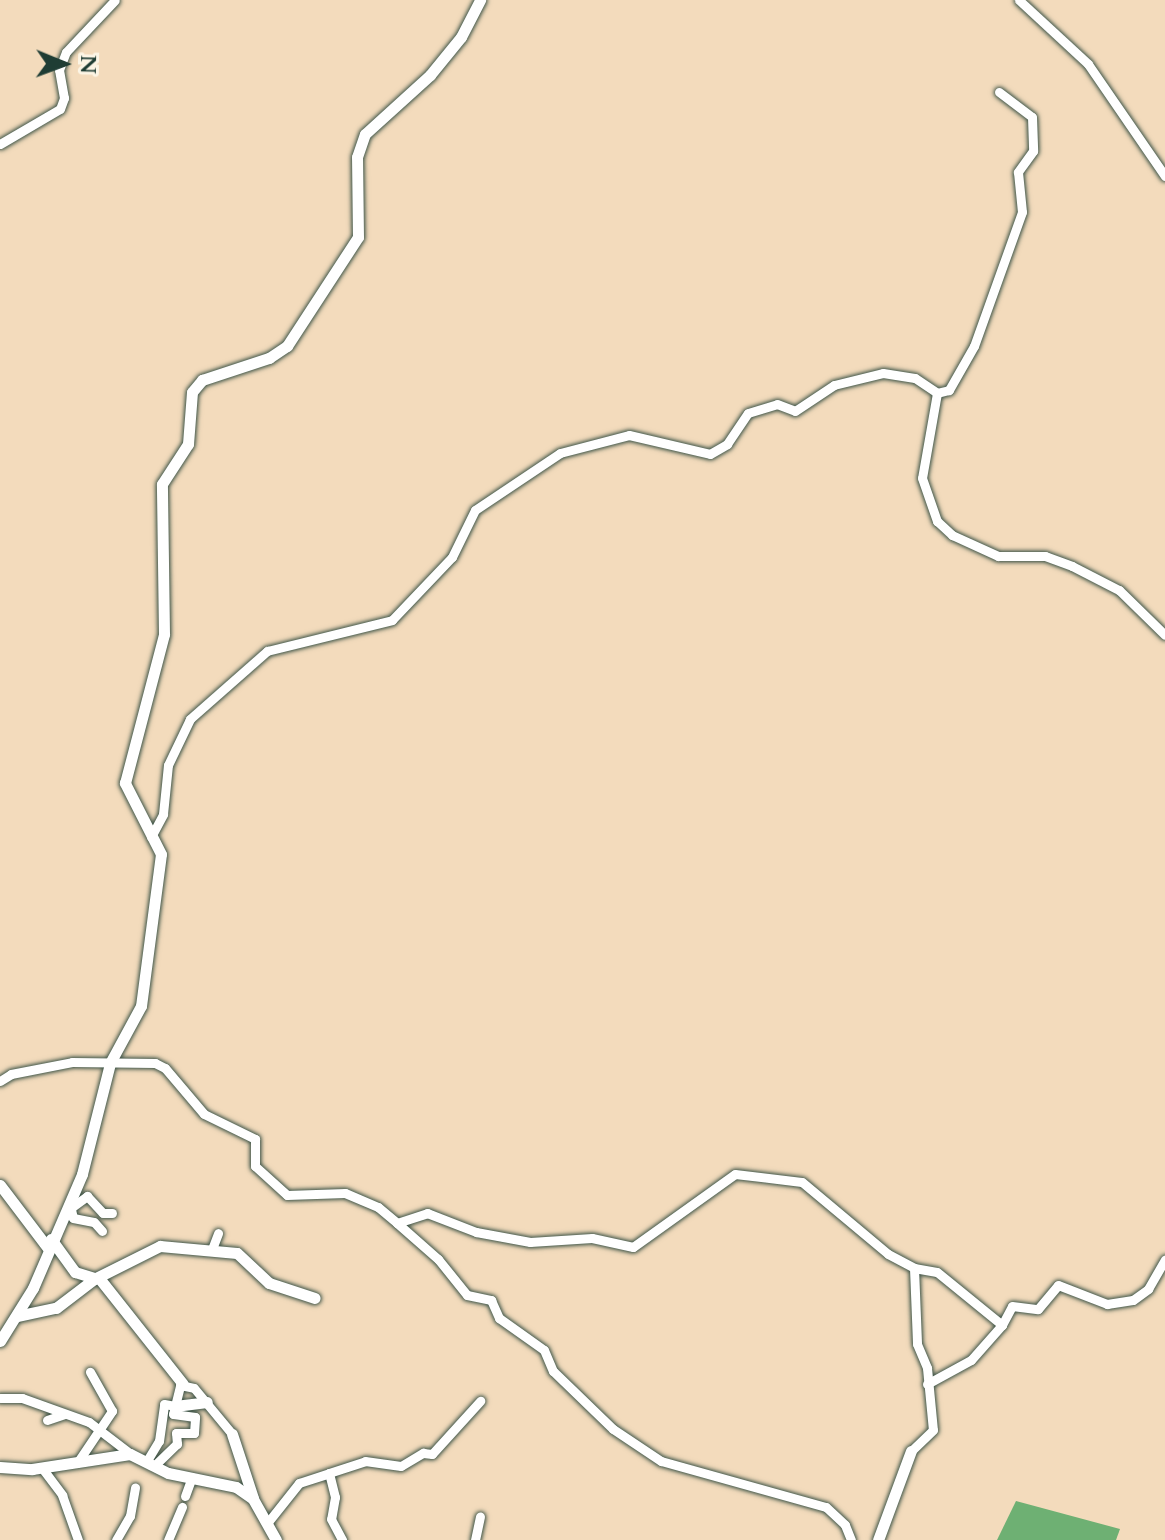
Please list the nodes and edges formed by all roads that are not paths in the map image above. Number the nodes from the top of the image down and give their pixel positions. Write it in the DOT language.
graph roads {
  1 [pos="115,0"];
  2 [pos="480,0"];
  3 [pos="1019,0"];
  4 [pos="999,92"];
  5 [pos="0,144"];
  6 [pos="1165,176"];
  7 [pos="937,393"];
  8 [pos="1165,635"];
  9 [pos="151,837"];
  10 [pos="110,1063"];
  11 [pos="0,1081"];
  12 [pos="0,1185"];
  13 [pos="70,1205"];
  14 [pos="112,1213"];
  15 [pos="397,1223"];
  16 [pos="102,1231"];
  17 [pos="218,1233"];
  18 [pos="49,1243"];
  19 [pos="212,1249"];
  20 [pos="1165,1259"];
  21 [pos="914,1268"];
  22 [pos="98,1278"];
  23 [pos="315,1298"];
  24 [pos="17,1316"];
  25 [pos="1002,1325"];
  26 [pos="0,1341"];
  27 [pos="90,1372"];
  28 [pos="183,1384"];
  29 [pos="927,1384"];
  30 [pos="0,1398"];
  31 [pos="480,1401"];
  32 [pos="207,1402"];
  33 [pos="175,1406"];
  34 [pos="68,1414"];
  35 [pos="47,1420"];
  36 [pos="102,1428"];
  37 [pos="232,1434"];
  38 [pos="911,1451"];
  39 [pos="132,1455"];
  40 [pos="152,1461"];
  41 [pos="77,1463"];
  42 [pos="0,1467"];
  43 [pos="42,1468"];
  44 [pos="329,1473"];
  45 [pos="192,1477"];
  46 [pos="135,1487"];
  47 [pos="185,1496"];
  48 [pos="253,1499"];
  49 [pos="182,1507"];
  50 [pos="480,1517"];
  51 [pos="268,1522"];
  52 [pos="78,1540"];
  53 [pos="116,1540"];
  54 [pos="168,1540"];
  55 [pos="276,1540"];
  56 [pos="342,1540"];
  57 [pos="475,1540"];
  58 [pos="851,1540"];
  59 [pos="878,1540"];
  1 -- 5 [label="street"];
  2 -- 9 [label="street"];
  3 -- 6 [label="street"];
  4 -- 7 [label="street"];
  7 -- 8 [label="street"];
  7 -- 9 [label="street"];
  9 -- 10 [label="street"];
  10 -- 11 [label="street"];
  10 -- 13 [label="street"];
  10 -- 15 [label="street"];
  12 -- 18 [label="street"];
  13 -- 14 [label="street"];
  13 -- 16 [label="street"];
  13 -- 18 [label="street"];
  15 -- 21 [label="street"];
  15 -- 58 [label="street"];
  17 -- 19 [label="street"];
  18 -- 22 [label="street"];
  18 -- 24 [label="street"];
  19 -- 22 [label="street"];
  19 -- 23 [label="street"];
  20 -- 25 [label="street"];
  21 -- 25 [label="street"];
  21 -- 29 [label="street"];
  22 -- 24 [label="street"];
  22 -- 28 [label="street"];
  24 -- 26 [label="street"];
  25 -- 29 [label="street"];
  27 -- 36 [label="street"];
  28 -- 32 [label="street"];
  28 -- 33 [label="street"];
  29 -- 38 [label="street"];
  30 -- 34 [label="street"];
  31 -- 44 [label="street"];
  32 -- 33 [label="street"];
  32 -- 37 [label="street"];
  33 -- 40 [label="street"];
  33 -- 40 [label="street"];
  34 -- 35 [label="street"];
  34 -- 36 [label="street"];
  36 -- 39 [label="street"];
  36 -- 41 [label="street"];
  37 -- 48 [label="street"];
  38 -- 59 [label="street"];
  39 -- 40 [label="street"];
  39 -- 41 [label="street"];
  40 -- 45 [label="street"];
  41 -- 43 [label="street"];
  42 -- 43 [label="street"];
  43 -- 52 [label="street"];
  44 -- 51 [label="street"];
  44 -- 56 [label="street"];
  45 -- 47 [label="street"];
  45 -- 48 [label="street"];
  46 -- 53 [label="street"];
  48 -- 51 [label="street"];
  49 -- 54 [label="street"];
  50 -- 57 [label="street"];
  51 -- 55 [label="street"];
}
